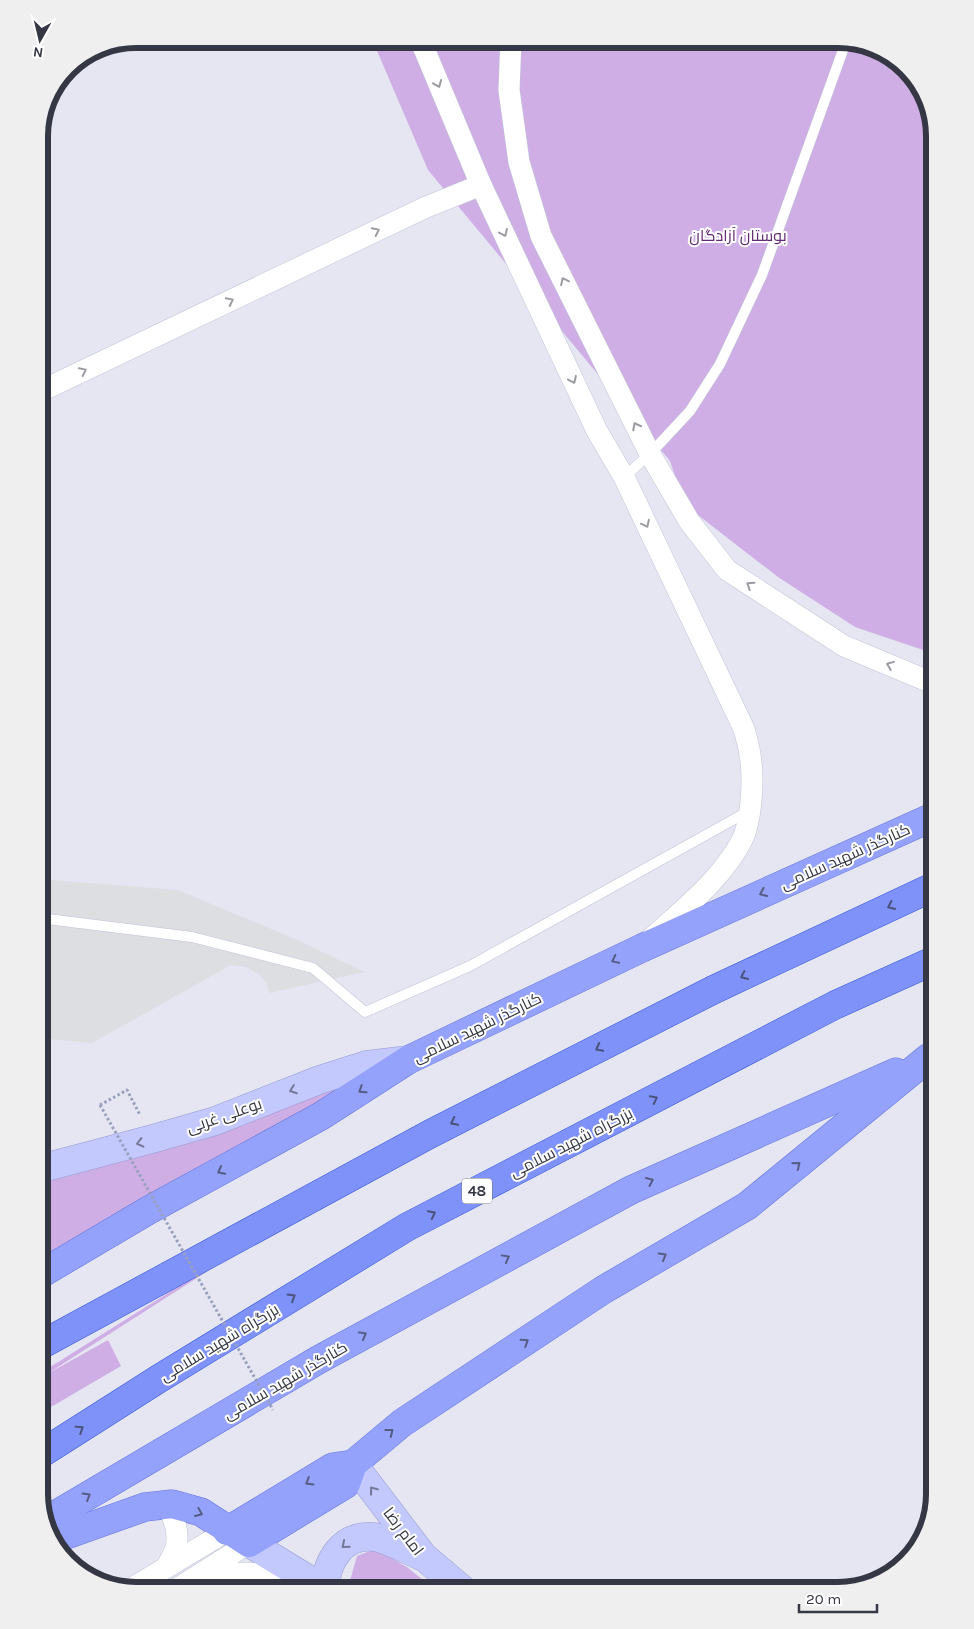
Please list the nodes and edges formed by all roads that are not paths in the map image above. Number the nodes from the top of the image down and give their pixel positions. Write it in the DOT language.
graph roads {
  1 [pos="424,48"];
  2 [pos="510,48"];
  3 [pos="844,48"];
  4 [pos="481,185"];
  5 [pos="48,388"];
  6 [pos="650,454"];
  7 [pos="624,477"];
  8 [pos="926,680"];
  9 [pos="750,810"];
  10 [pos="926,820"];
  11 [pos="926,890"];
  12 [pos="48,919"];
  13 [pos="642,948"];
  14 [pos="926,964"];
  15 [pos="926,1059"];
  16 [pos="408,1060"];
  17 [pos="926,1061"];
  18 [pos="48,1167"];
  19 [pos="48,1270"];
  20 [pos="48,1341"];
  21 [pos="48,1450"];
  22 [pos="353,1464"];
  23 [pos="166,1505"];
  24 [pos="51,1518"];
  25 [pos="60,1537"];
  26 [pos="238,1537"];
  27 [pos="422,1556"];
  28 [pos="167,1567"];
  29 [pos="144,1581"];
  30 [pos="187,1581"];
  31 [pos="197,1581"];
  32 [pos="303,1581"];
  33 [pos="312,1581"];
  34 [pos="323,1581"];
  35 [pos="453,1581"];
  1 -- 4 [label="street, one-way"];
  6 -- 2 [label="street, one-way"];
  3 -- 6 [label="lane"];
  5 -- 4 [label="street, one-way"];
  4 -- 7 [label="street, one-way"];
  6 -- 7 [label="lane"];
  8 -- 6 [label="street, one-way"];
  7 -- 9 [label="street, one-way"];
  9 -- 12 [label="lane"];
  9 -- 13 [label="street"];
  10 -- 13 [label="main road, کنارگذر شهید سلامی, one-way"];
  11 -- 20 [label="highway, one-way"];
  13 -- 16 [label="main road, کنارگذر شهید سلامی, one-way"];
  21 -- 14 [label="highway, بزرگراه شهید سلامی / 48, one-way"];
  24 -- 15 [label="main road, کنارگذر شهید سلامی, one-way"];
  16 -- 18 [label="main road, بوعلی غربی, one-way"];
  16 -- 19 [label="main road, کنارگذر شهید سلامی, one-way"];
  22 -- 17 [label="main road, one-way"];
  22 -- 26 [label="main road"];
  27 -- 22 [label="main road, امام رضا, one-way"];
  23 -- 25 [label="main road"];
  23 -- 26 [label="main road, one-way"];
  23 -- 28 [label="street"];
  26 -- 28 [label="street"];
  26 -- 30 [label="street"];
  26 -- 33 [label="main road"];
  27 -- 34 [label="main road, one-way"];
  27 -- 35 [label="main road, امام رضا"];
  28 -- 29 [label="street"];
  31 -- 32 [label="street"];
}
